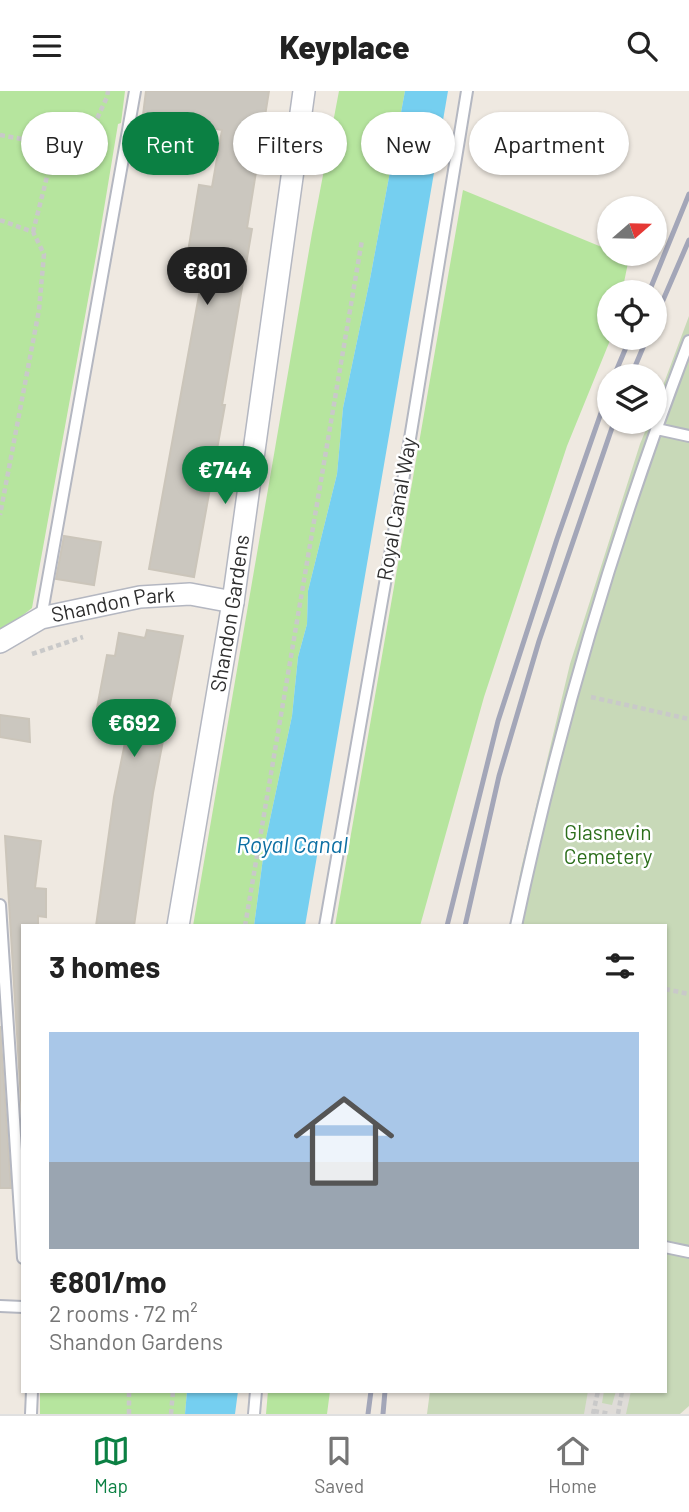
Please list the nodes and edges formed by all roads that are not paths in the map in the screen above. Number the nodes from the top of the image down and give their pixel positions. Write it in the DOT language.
graph roads {
  1 [pos="135,91"];
  2 [pos="304,91"];
  3 [pos="467,91"];
  4 [pos="689,341"];
  5 [pos="667,402"];
  6 [pos="667,431"];
  7 [pos="655,434"];
  8 [pos="689,436"];
  9 [pos="233,602"];
  10 [pos="41,618"];
  11 [pos="0,642"];
  12 [pos="0,905"];
  13 [pos="178,924"];
  14 [pos="325,924"];
  15 [pos="516,924"];
  16 [pos="2,962"];
  17 [pos="21,1230"];
  18 [pos="667,1247"];
  19 [pos="689,1252"];
  20 [pos="0,1306"];
  21 [pos="21,1307"];
  22 [pos="32,1393"];
  23 [pos="256,1393"];
  24 [pos="31,1414"];
  25 [pos="254,1414"];
  1 -- 10 [label="lane"];
  2 -- 9 [label="street, Shandon Gardens"];
  3 -- 14 [label="lane, Royal Canal Way"];
  4 -- 5 [label="lane"];
  6 -- 8 [label="lane"];
  7 -- 15 [label="lane"];
  9 -- 10 [label="street, Shandon Park"];
  9 -- 13 [label="street, Shandon Gardens"];
  10 -- 11 [label="street, Shandon Park"];
  12 -- 16 [label="lane"];
  16 -- 17 [label="lane"];
  18 -- 19 [label="lane"];
  20 -- 21 [label="lane"];
  22 -- 24 [label="lane"];
  23 -- 25 [label="lane"];
}
